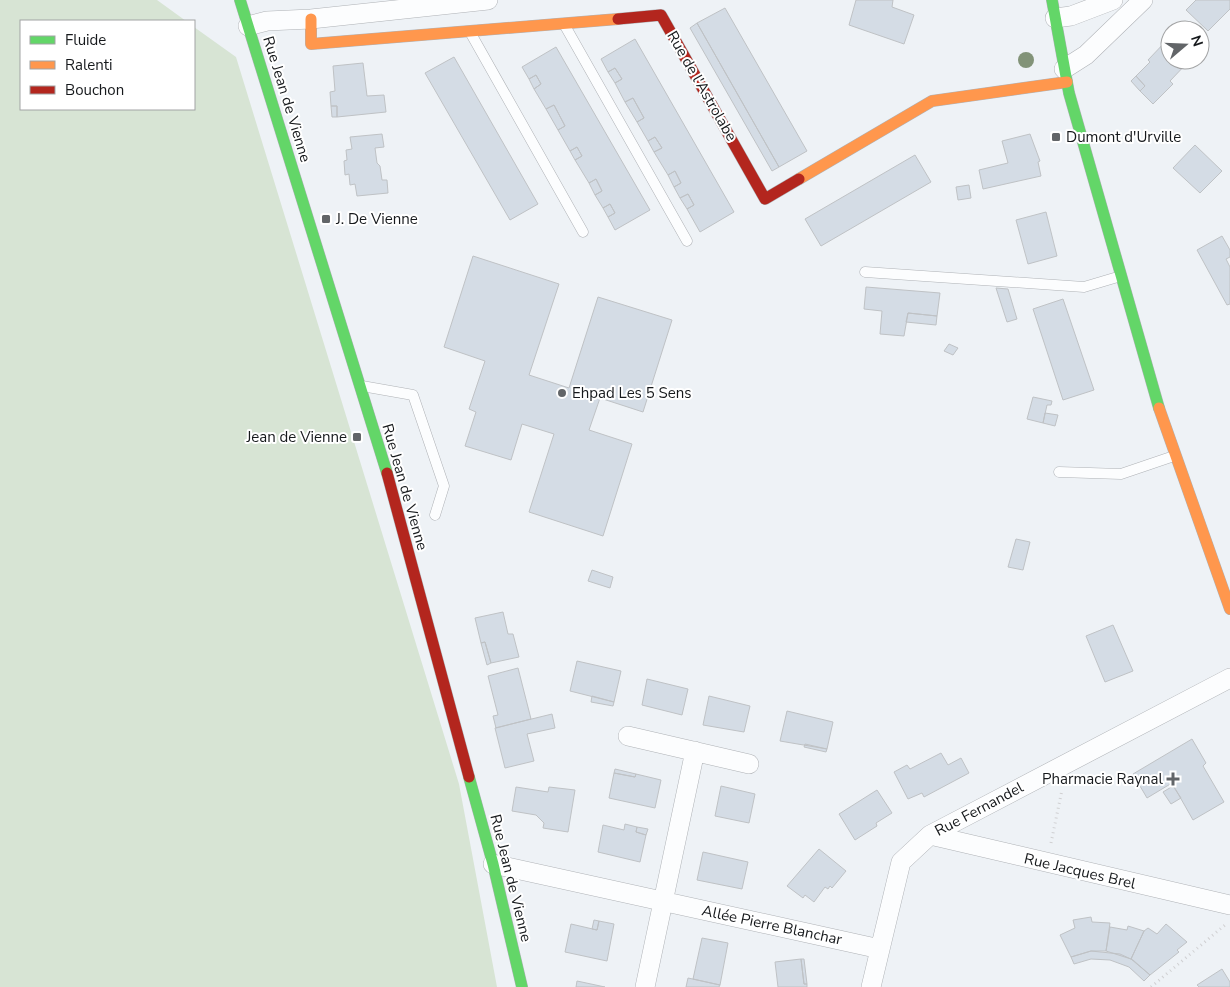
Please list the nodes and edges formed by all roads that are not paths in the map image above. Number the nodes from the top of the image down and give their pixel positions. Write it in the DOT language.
graph roads {
  1 [pos="240,0"];
  2 [pos="488,0"];
  3 [pos="1113,0"];
  4 [pos="1143,0"];
  5 [pos="1053,9"];
  6 [pos="311,19"];
  7 [pos="564,23"];
  8 [pos="248,26"];
  9 [pos="469,31"];
  10 [pos="1066,75"];
  11 [pos="583,232"];
  12 [pos="687,241"];
  13 [pos="864,272"];
  14 [pos="1122,276"];
  15 [pos="360,386"];
  16 [pos="1175,456"];
  17 [pos="1058,472"];
  18 [pos="435,515"];
  19 [pos="1230,609"];
  20 [pos="1230,678"];
  21 [pos="628,736"];
  22 [pos="694,751"];
  23 [pos="749,764"];
  24 [pos="930,835"];
  25 [pos="493,864"];
  26 [pos="663,901"];
  27 [pos="1230,906"];
  28 [pos="880,948"];
  29 [pos="522,987"];
  30 [pos="644,987"];
  31 [pos="871,987"];
  1 -- 8 [label="street, Rue Jean de Vienne"];
  2 -- 6 [label="street"];
  3 -- 5 [label="street"];
  4 -- 10 [label="street"];
  5 -- 10 [label="street"];
  6 -- 8 [label="street"];
  6 -- 9 [label="street, Rue de l'Astrolabe"];
  7 -- 9 [label="street, Rue de l'Astrolabe"];
  7 -- 10 [label="street, Rue de l'Astrolabe"];
  7 -- 12 [label="lane"];
  8 -- 15 [label="street, Rue Jean de Vienne"];
  9 -- 11 [label="lane"];
  10 -- 14 [label="street"];
  13 -- 14 [label="lane"];
  14 -- 16 [label="street"];
  15 -- 18 [label="lane"];
  15 -- 25 [label="street, Rue Jean de Vienne"];
  16 -- 17 [label="lane"];
  16 -- 19 [label="street"];
  20 -- 24 [label="street, Rue Fernandel"];
  21 -- 22 [label="street"];
  22 -- 23 [label="street"];
  22 -- 26 [label="street"];
  24 -- 27 [label="street, Rue Jacques Brel"];
  24 -- 28 [label="street, Rue Fernandel"];
  25 -- 26 [label="street, Allée Pierre Blanchar"];
  25 -- 29 [label="street, Rue Jean de Vienne"];
  26 -- 28 [label="street, Allée Pierre Blanchar"];
  26 -- 30 [label="street"];
  28 -- 31 [label="street, Rue Fernandel"];
}
